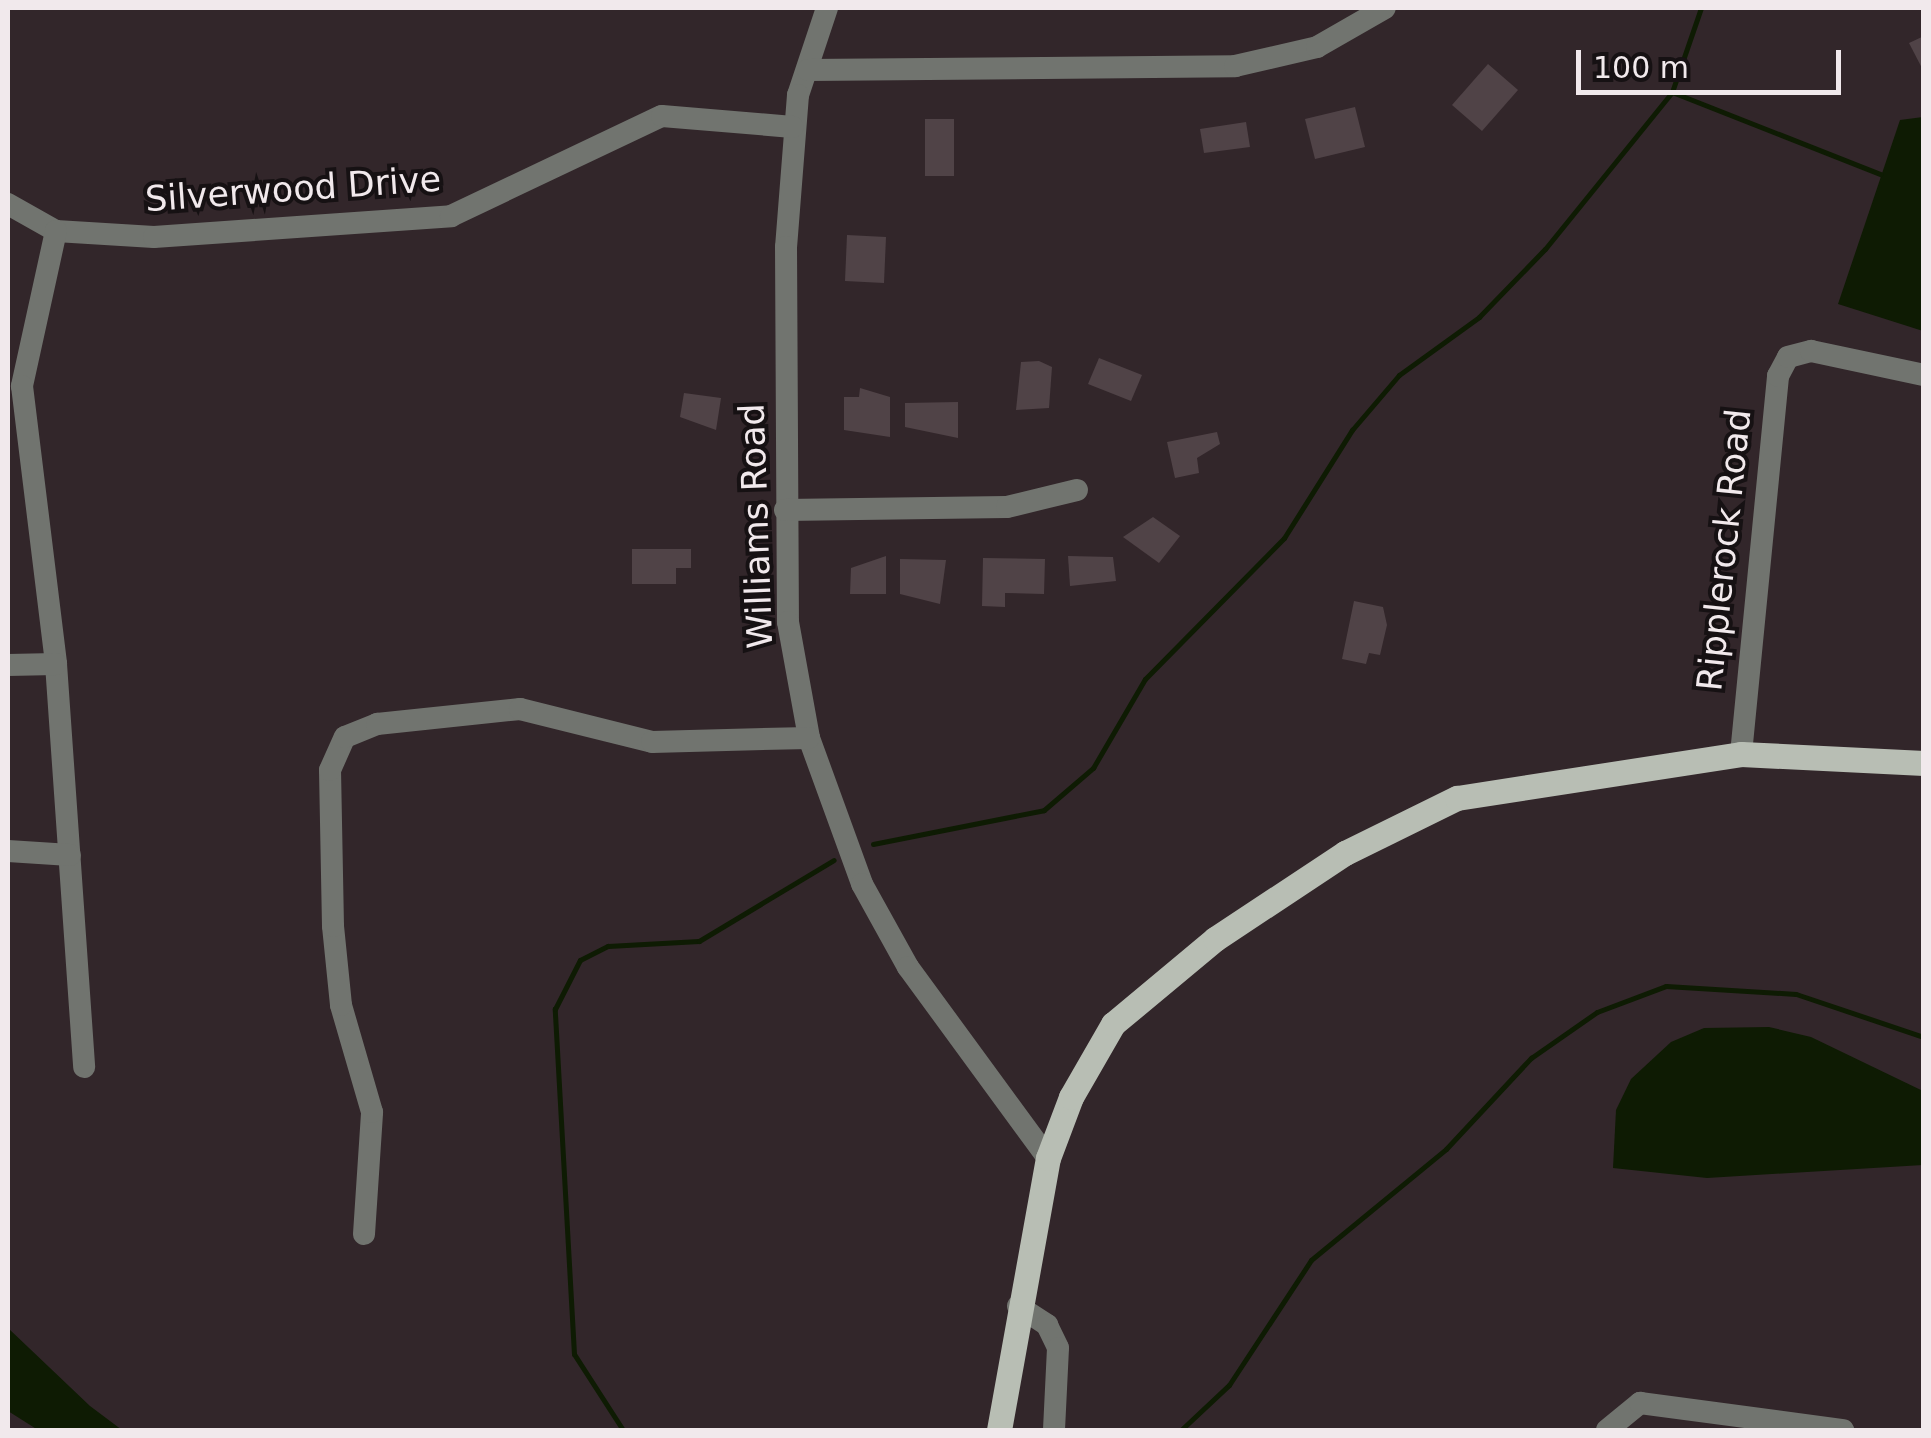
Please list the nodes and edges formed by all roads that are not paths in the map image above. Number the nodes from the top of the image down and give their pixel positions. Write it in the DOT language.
graph roads {
  1 [pos="827,8"];
  2 [pos="1385,8"];
  3 [pos="808,70"];
  4 [pos="793,127"];
  5 [pos="8,204"];
  6 [pos="56,230"];
  7 [pos="1924,375"];
  8 [pos="1077,490"];
  9 [pos="785,510"];
  10 [pos="56,664"];
  11 [pos="8,665"];
  12 [pos="810,738"];
  13 [pos="1741,754"];
  14 [pos="1924,764"];
  15 [pos="8,851"];
  16 [pos="70,855"];
  17 [pos="84,1067"];
  18 [pos="1048,1158"];
  19 [pos="364,1234"];
  20 [pos="1018,1306"];
  21 [pos="999,1430"];
  22 [pos="1054,1430"];
  23 [pos="1607,1430"];
  24 [pos="1843,1430"];
  1 -- 3 [label="street, Williams Road"];
  2 -- 3 [label="street"];
  3 -- 4 [label="street, Williams Road"];
  4 -- 6 [label="street, Silverwood Drive"];
  4 -- 9 [label="street, Williams Road"];
  5 -- 6 [label="street, Silverwood Drive"];
  6 -- 10 [label="street"];
  7 -- 13 [label="street, Ripplerock Road"];
  8 -- 9 [label="street"];
  9 -- 12 [label="street, Williams Road"];
  10 -- 11 [label="street"];
  10 -- 16 [label="street"];
  12 -- 18 [label="street, Williams Road"];
  12 -- 19 [label="street"];
  13 -- 14 [label="main road"];
  13 -- 18 [label="main road"];
  15 -- 16 [label="street"];
  16 -- 17 [label="street"];
  18 -- 20 [label="main road"];
  20 -- 21 [label="main road"];
  20 -- 22 [label="street"];
  23 -- 24 [label="street"];
}
